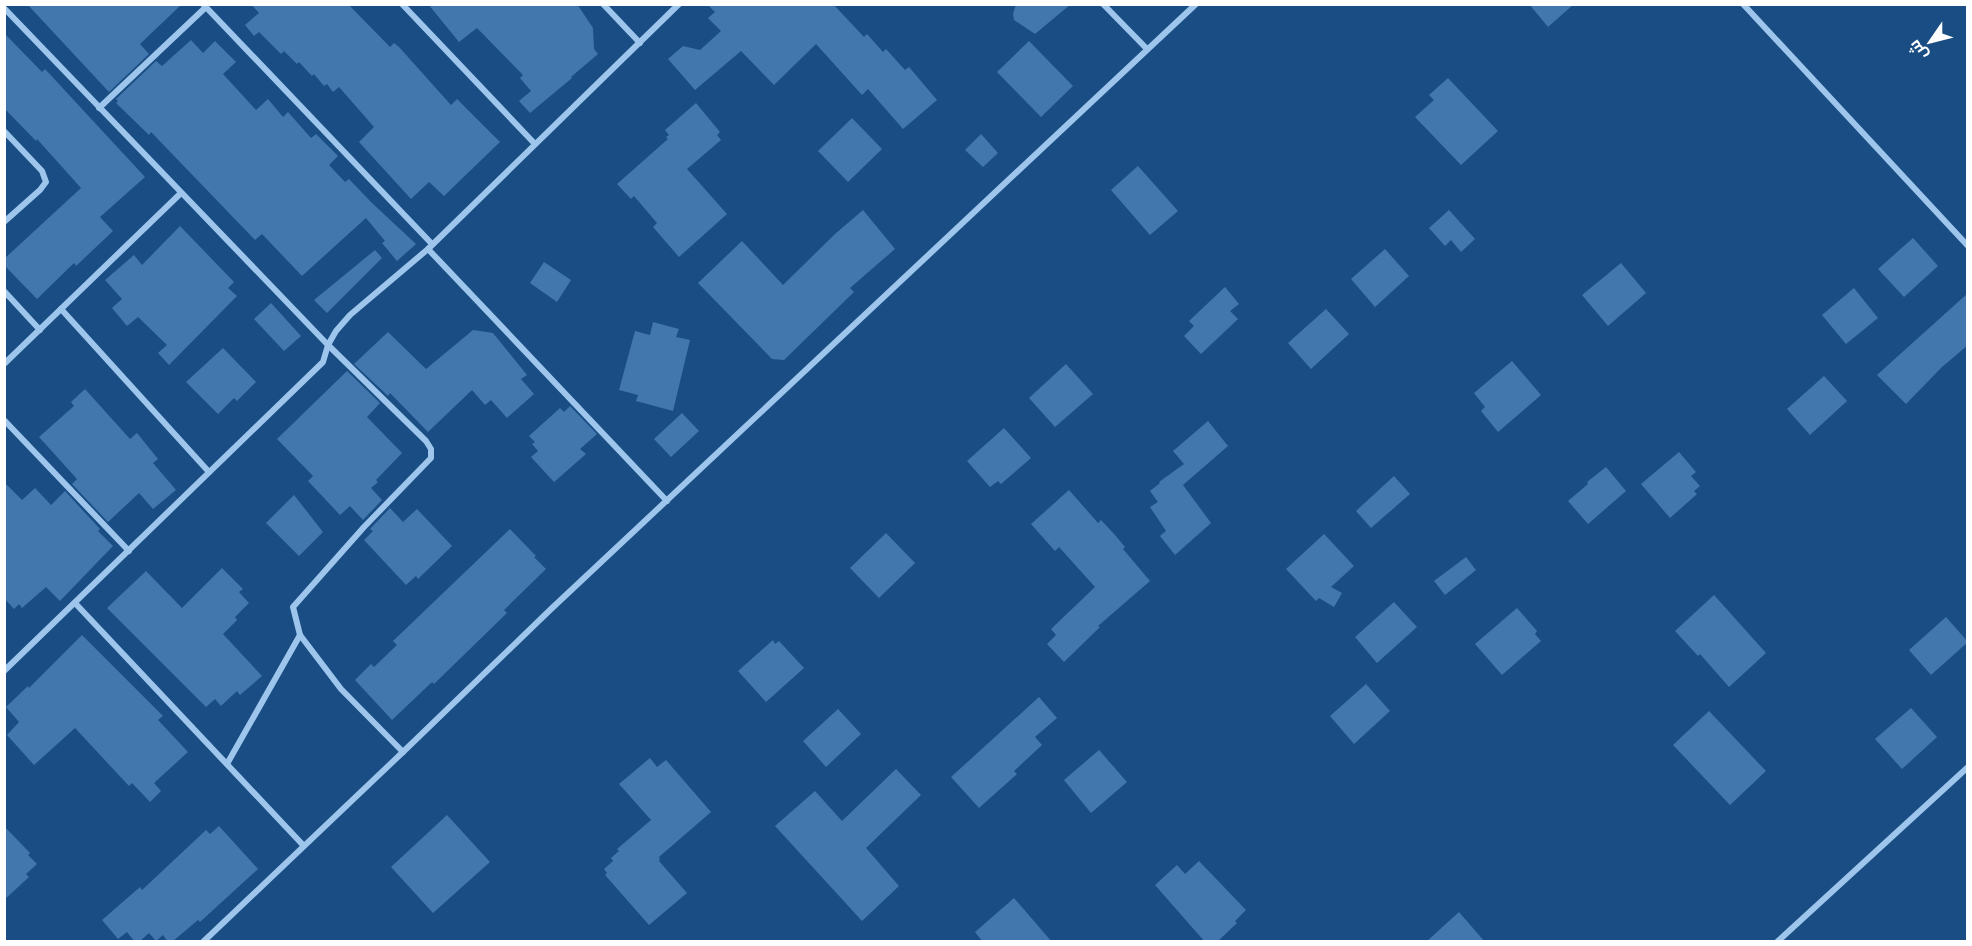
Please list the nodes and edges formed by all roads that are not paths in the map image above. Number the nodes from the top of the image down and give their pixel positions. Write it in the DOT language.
graph roads {
  1 [pos="402,4"];
  2 [pos="603,4"];
  3 [pos="679,4"];
  4 [pos="1102,4"];
  5 [pos="1196,4"];
  6 [pos="1743,4"];
  7 [pos="204,6"];
  8 [pos="4,8"];
  9 [pos="640,42"];
  10 [pos="1147,49"];
  11 [pos="99,108"];
  12 [pos="4,131"];
  13 [pos="535,144"];
  14 [pos="181,193"];
  15 [pos="4,222"];
  16 [pos="1968,246"];
  17 [pos="430,247"];
  18 [pos="4,291"];
  19 [pos="61,309"];
  20 [pos="40,330"];
  21 [pos="328,345"];
  22 [pos="4,364"];
  23 [pos="4,420"];
  24 [pos="209,472"];
  25 [pos="667,501"];
  26 [pos="129,550"];
  27 [pos="75,603"];
  28 [pos="300,635"];
  29 [pos="4,671"];
  30 [pos="403,752"];
  31 [pos="227,764"];
  32 [pos="1968,767"];
  33 [pos="303,845"];
  34 [pos="203,942"];
  35 [pos="1778,942"];
  1 -- 13 [label="street"];
  2 -- 9 [label="street"];
  3 -- 9 [label="street"];
  4 -- 10 [label="street"];
  5 -- 10 [label="street"];
  6 -- 16 [label="street"];
  7 -- 11 [label="street"];
  7 -- 17 [label="street"];
  8 -- 11 [label="street"];
  9 -- 13 [label="street"];
  10 -- 25 [label="street"];
  11 -- 14 [label="street"];
  12 -- 15 [label="street"];
  13 -- 17 [label="street"];
  14 -- 19 [label="street"];
  14 -- 21 [label="street"];
  17 -- 21 [label="street"];
  17 -- 25 [label="street"];
  18 -- 20 [label="street"];
  19 -- 20 [label="street"];
  19 -- 24 [label="street"];
  20 -- 22 [label="street"];
  21 -- 24 [label="street"];
  21 -- 28 [label="street"];
  23 -- 26 [label="street"];
  24 -- 26 [label="street"];
  25 -- 30 [label="street"];
  26 -- 27 [label="street"];
  27 -- 29 [label="street"];
  27 -- 31 [label="street"];
  28 -- 30 [label="street"];
  28 -- 31 [label="street"];
  30 -- 33 [label="street"];
  31 -- 33 [label="street"];
  32 -- 35 [label="street"];
  33 -- 34 [label="street"];
}
